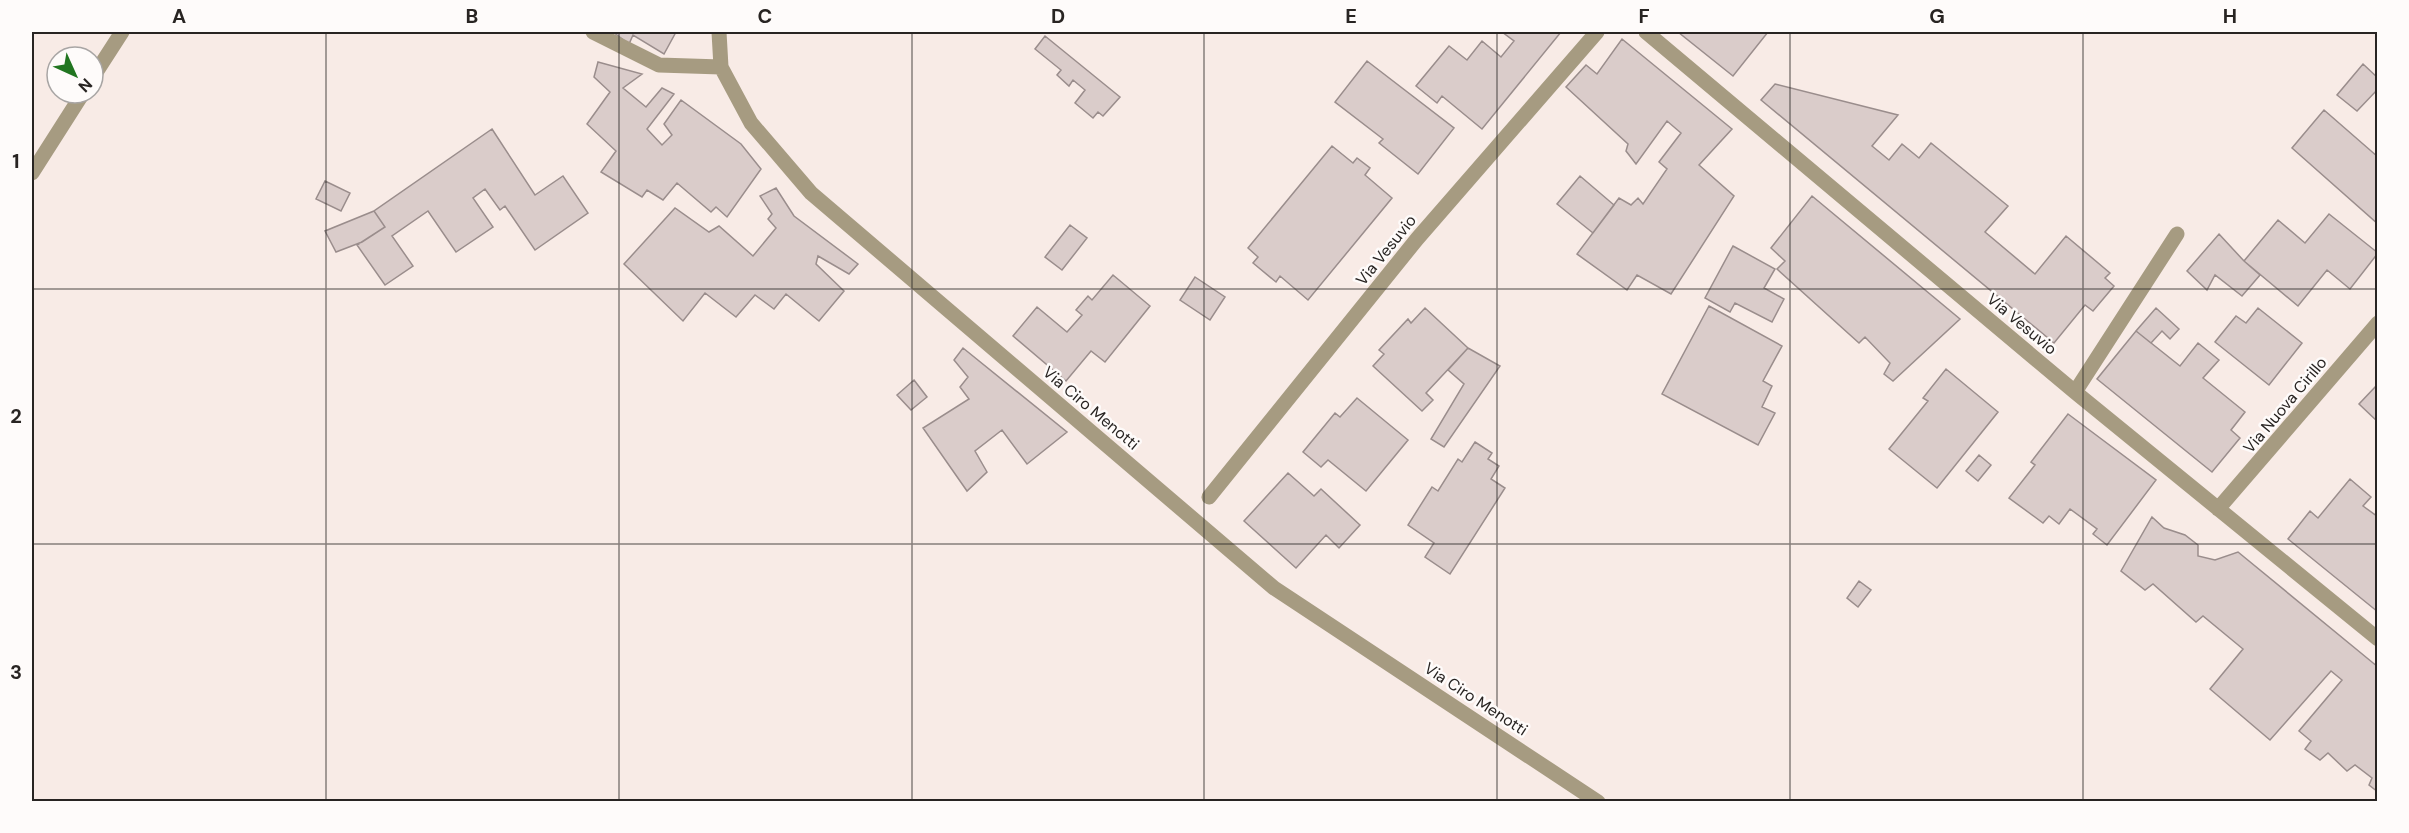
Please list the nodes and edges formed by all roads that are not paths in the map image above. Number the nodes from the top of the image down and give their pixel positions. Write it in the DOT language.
graph roads {
  1 [pos="122,32"];
  2 [pos="593,32"];
  3 [pos="719,32"];
  4 [pos="1597,32"];
  5 [pos="1646,32"];
  6 [pos="105,58"];
  7 [pos="721,67"];
  8 [pos="75,105"];
  9 [pos="32,173"];
  10 [pos="2177,234"];
  11 [pos="2378,323"];
  12 [pos="2075,392"];
  13 [pos="1209,497"];
  14 [pos="2218,509"];
  15 [pos="2378,639"];
  16 [pos="1598,801"];
  1 -- 6 [label="street"];
  2 -- 7 [label="street"];
  3 -- 7 [label="street"];
  4 -- 13 [label="street, Via Vesuvio"];
  5 -- 12 [label="street, Via Vesuvio"];
  7 -- 16 [label="street, Via Ciro Menotti"];
  8 -- 9 [label="street"];
  10 -- 12 [label="street"];
  11 -- 14 [label="street, Via Nuova Cirillo"];
  12 -- 14 [label="street, Via Vesuvio"];
  14 -- 15 [label="street, Via Vesuvio"];
}
